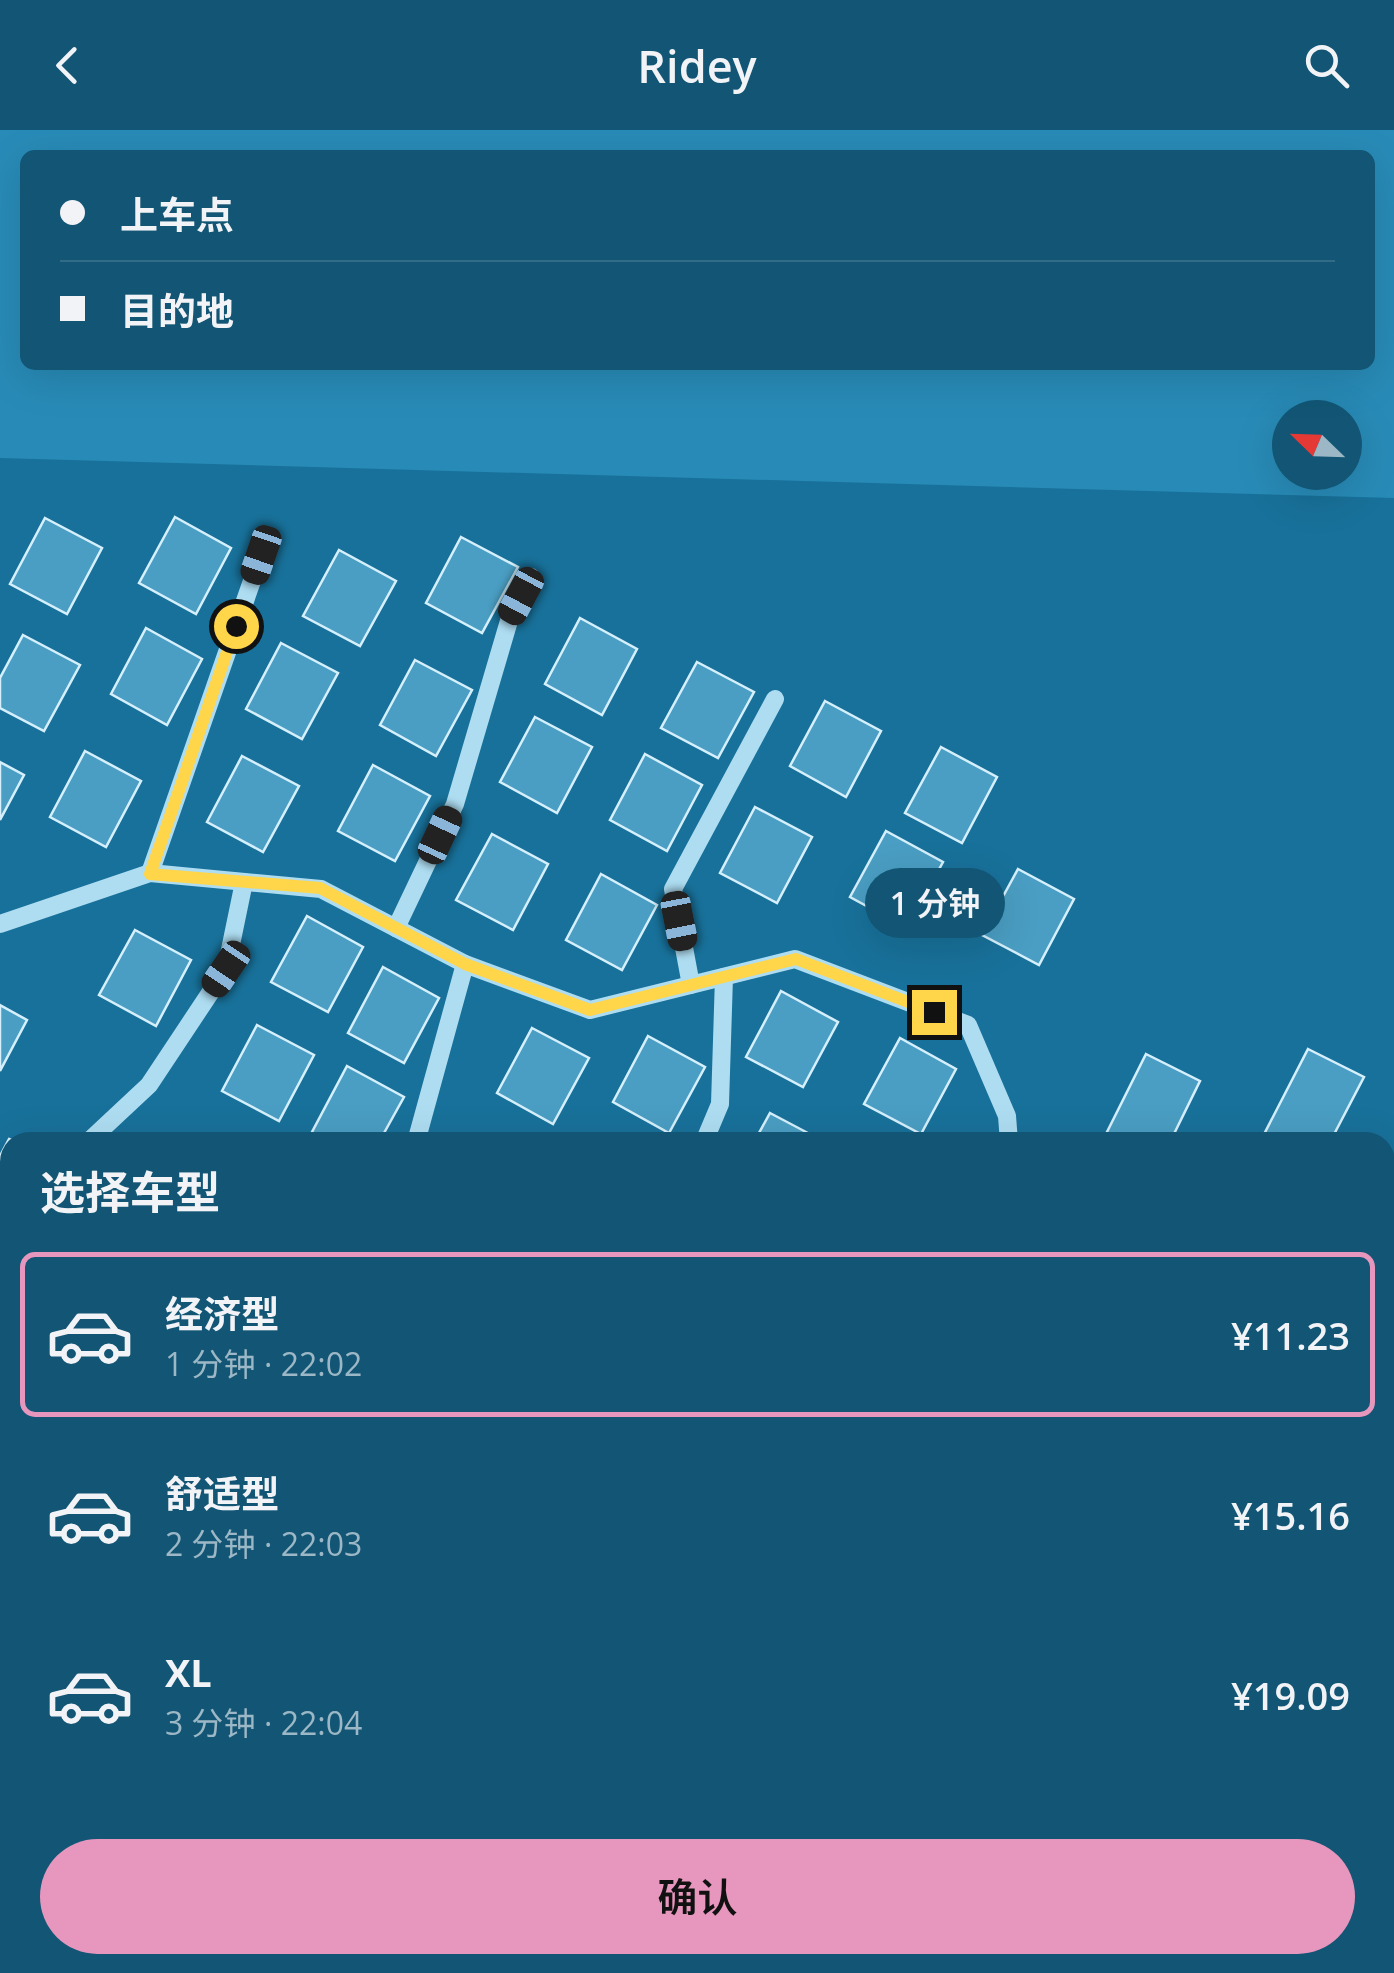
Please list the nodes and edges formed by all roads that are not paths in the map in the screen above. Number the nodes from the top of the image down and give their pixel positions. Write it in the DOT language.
graph roads {
  1 [pos="261,555"];
  2 [pos="531,577"];
  3 [pos="775,699"];
  4 [pos="150,874"];
  5 [pos="244,882"];
  6 [pos="0,924"];
  7 [pos="396,928"];
  8 [pos="465,964"];
  9 [pos="724,976"];
  10 [pos="691,985"];
  11 [pos="99,1132"];
  12 [pos="419,1132"];
  13 [pos="708,1132"];
  14 [pos="1008,1132"];
  1 -- 4 [label="lane"];
  2 -- 7 [label="lane"];
  3 -- 10 [label="lane"];
  4 -- 5 [label="lane"];
  4 -- 6 [label="lane"];
  5 -- 7 [label="lane"];
  5 -- 11 [label="lane"];
  7 -- 8 [label="lane"];
  8 -- 10 [label="lane"];
  8 -- 12 [label="lane"];
  9 -- 10 [label="lane"];
  9 -- 13 [label="lane"];
  9 -- 14 [label="lane"];
}
